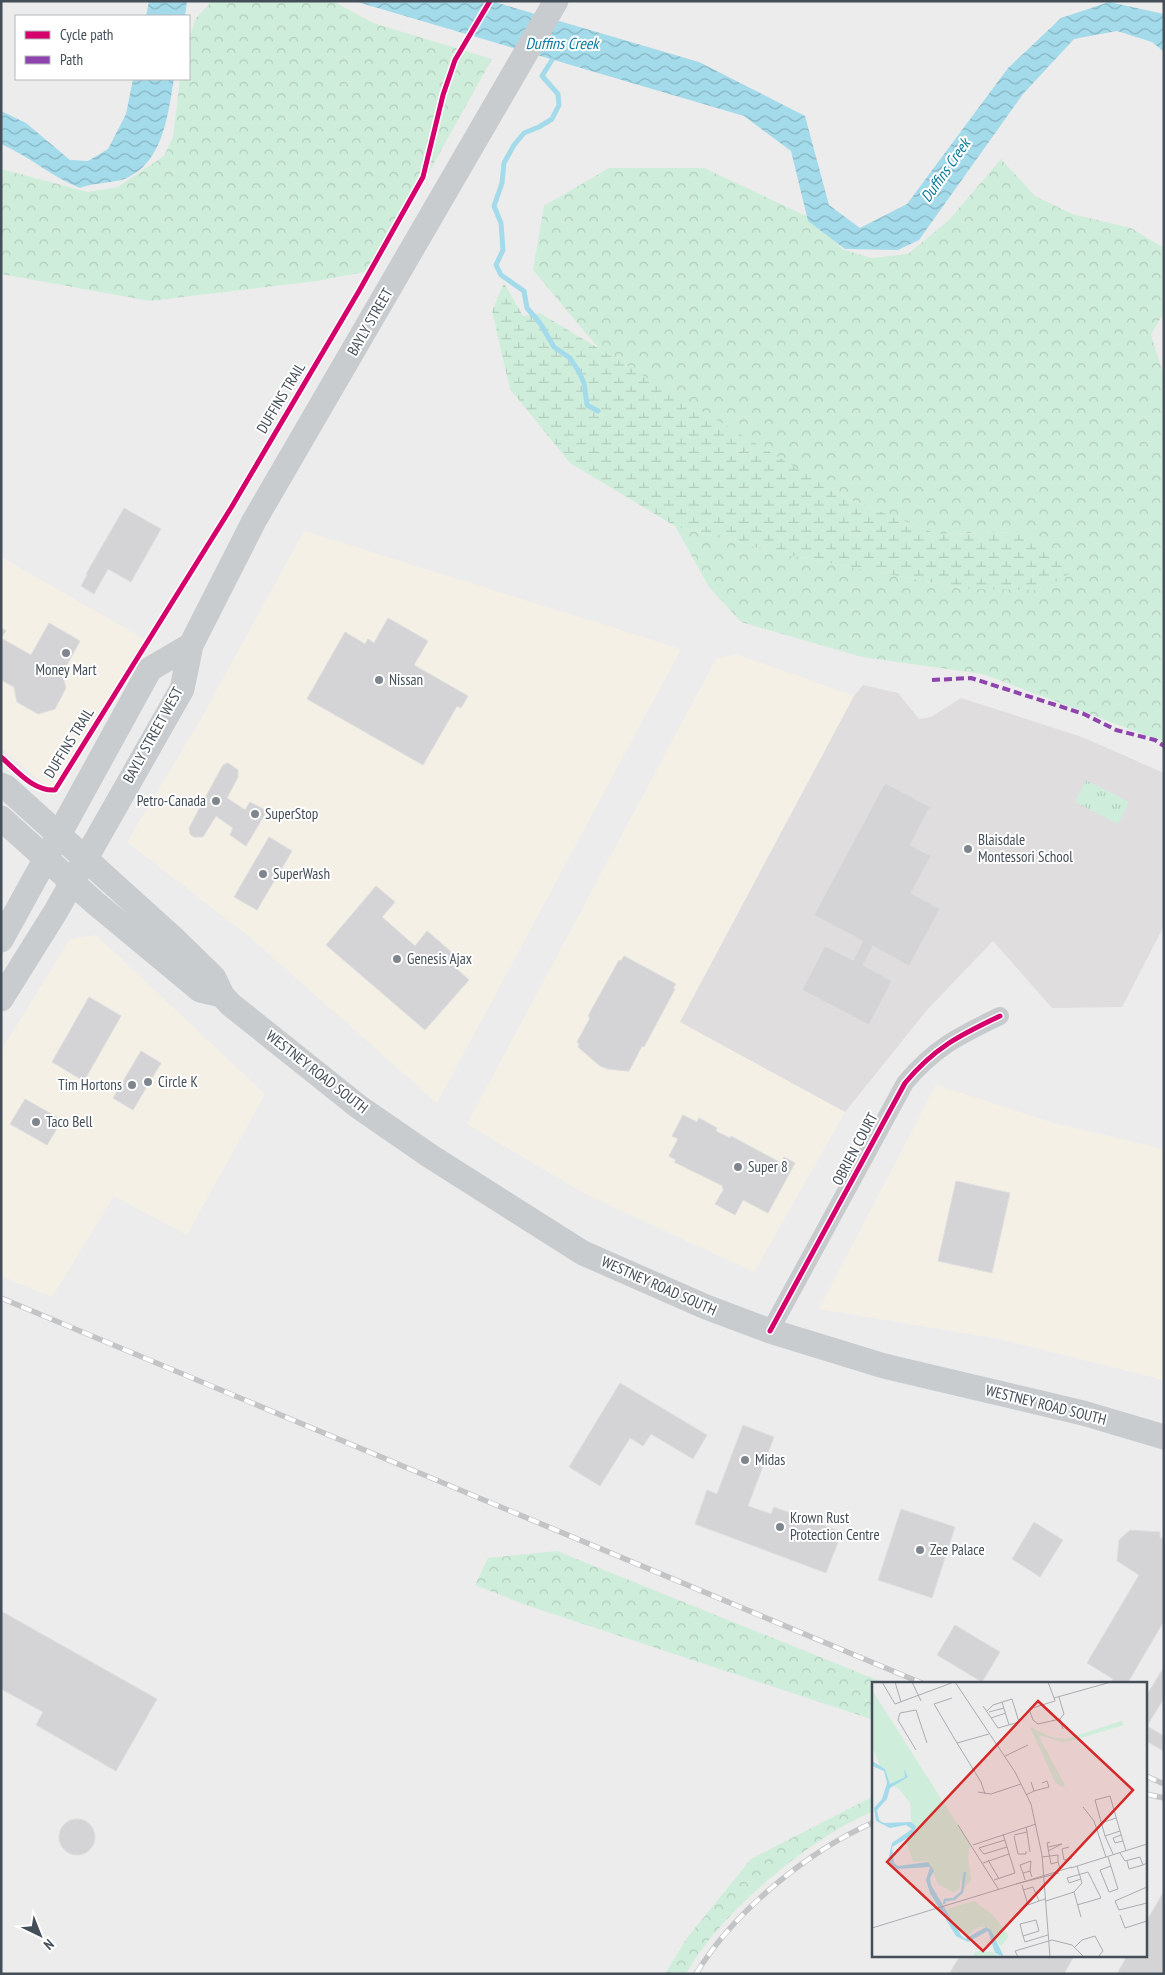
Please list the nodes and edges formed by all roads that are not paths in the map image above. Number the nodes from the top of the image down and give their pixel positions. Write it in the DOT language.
graph roads {
  1 [pos="556,1"];
  2 [pos="191,645"];
  3 [pos="1,785"];
  4 [pos="1,818"];
  5 [pos="60,835"];
  6 [pos="84,858"];
  7 [pos="47,859"];
  8 [pos="72,882"];
  9 [pos="1,940"];
  10 [pos="222,996"];
  11 [pos="1,999"];
  12 [pos="1000,1016"];
  13 [pos="770,1331"];
  14 [pos="1164,1437"];
  1 -- 2 [label="main road, BAYLY STREET"];
  2 -- 5 [label="main road"];
  2 -- 6 [label="main road, BAYLY STREET WEST"];
  3 -- 5 [label="main road, WESTNEY ROAD SOUTH"];
  4 -- 7 [label="main road, WESTNEY ROAD SOUTH"];
  5 -- 6 [label="main road, WESTNEY ROAD SOUTH"];
  5 -- 7 [label="main road"];
  6 -- 8 [label="main road, BAYLY STREET WEST"];
  6 -- 10 [label="main road, WESTNEY ROAD SOUTH"];
  7 -- 8 [label="main road, WESTNEY ROAD SOUTH"];
  7 -- 9 [label="main road"];
  8 -- 10 [label="main road, WESTNEY ROAD SOUTH"];
  8 -- 11 [label="main road, BAYLY STREET WEST"];
  10 -- 13 [label="main road, WESTNEY ROAD SOUTH"];
  12 -- 13 [label="street, OBRIEN COURT"];
  13 -- 14 [label="main road, WESTNEY ROAD SOUTH"];
}
